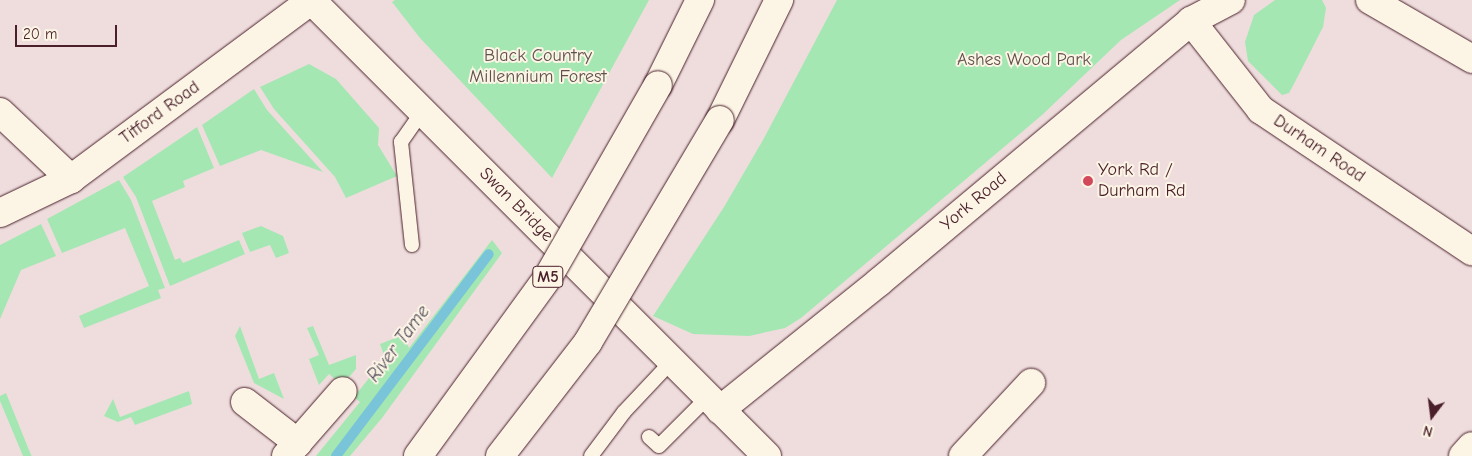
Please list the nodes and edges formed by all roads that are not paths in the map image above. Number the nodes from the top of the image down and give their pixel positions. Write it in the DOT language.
graph roads {
  1 [pos="311,0"];
  2 [pos="700,0"];
  3 [pos="779,0"];
  4 [pos="1231,0"];
  5 [pos="1370,0"];
  6 [pos="1191,21"];
  7 [pos="1472,60"];
  8 [pos="0,112"];
  9 [pos="422,112"];
  10 [pos="71,179"];
  11 [pos="0,213"];
  12 [pos="412,244"];
  13 [pos="1472,251"];
  14 [pos="672,361"];
  15 [pos="1031,383"];
  16 [pos="342,391"];
  17 [pos="245,402"];
  18 [pos="714,403"];
  19 [pos="649,437"];
  20 [pos="1472,446"];
  21 [pos="292,449"];
  22 [pos="664,451"];
  23 [pos="418,456"];
  24 [pos="500,456"];
  25 [pos="591,456"];
  26 [pos="767,456"];
  27 [pos="963,456"];
  28 [pos="1463,456"];
  1 -- 9 [label="main road, Swan Bridge"];
  1 -- 10 [label="main road, Titford Road"];
  2 -- 23 [label="main road, M5, bridge"];
  3 -- 24 [label="main road, bridge"];
  4 -- 6 [label="main road, York Road"];
  5 -- 7 [label="main road"];
  6 -- 13 [label="main road, Durham Road"];
  6 -- 18 [label="main road, York Road"];
  8 -- 10 [label="main road"];
  9 -- 12 [label="lane"];
  9 -- 14 [label="main road, Swan Bridge"];
  10 -- 11 [label="main road, Titford Road"];
  14 -- 18 [label="main road, Swan Bridge"];
  14 -- 25 [label="lane"];
  15 -- 27 [label="main road"];
  16 -- 21 [label="main road"];
  17 -- 21 [label="main road"];
  18 -- 22 [label="lane"];
  18 -- 26 [label="main road, Swan Bridge"];
  19 -- 22 [label="lane"];
  20 -- 28 [label="main road"];
}
